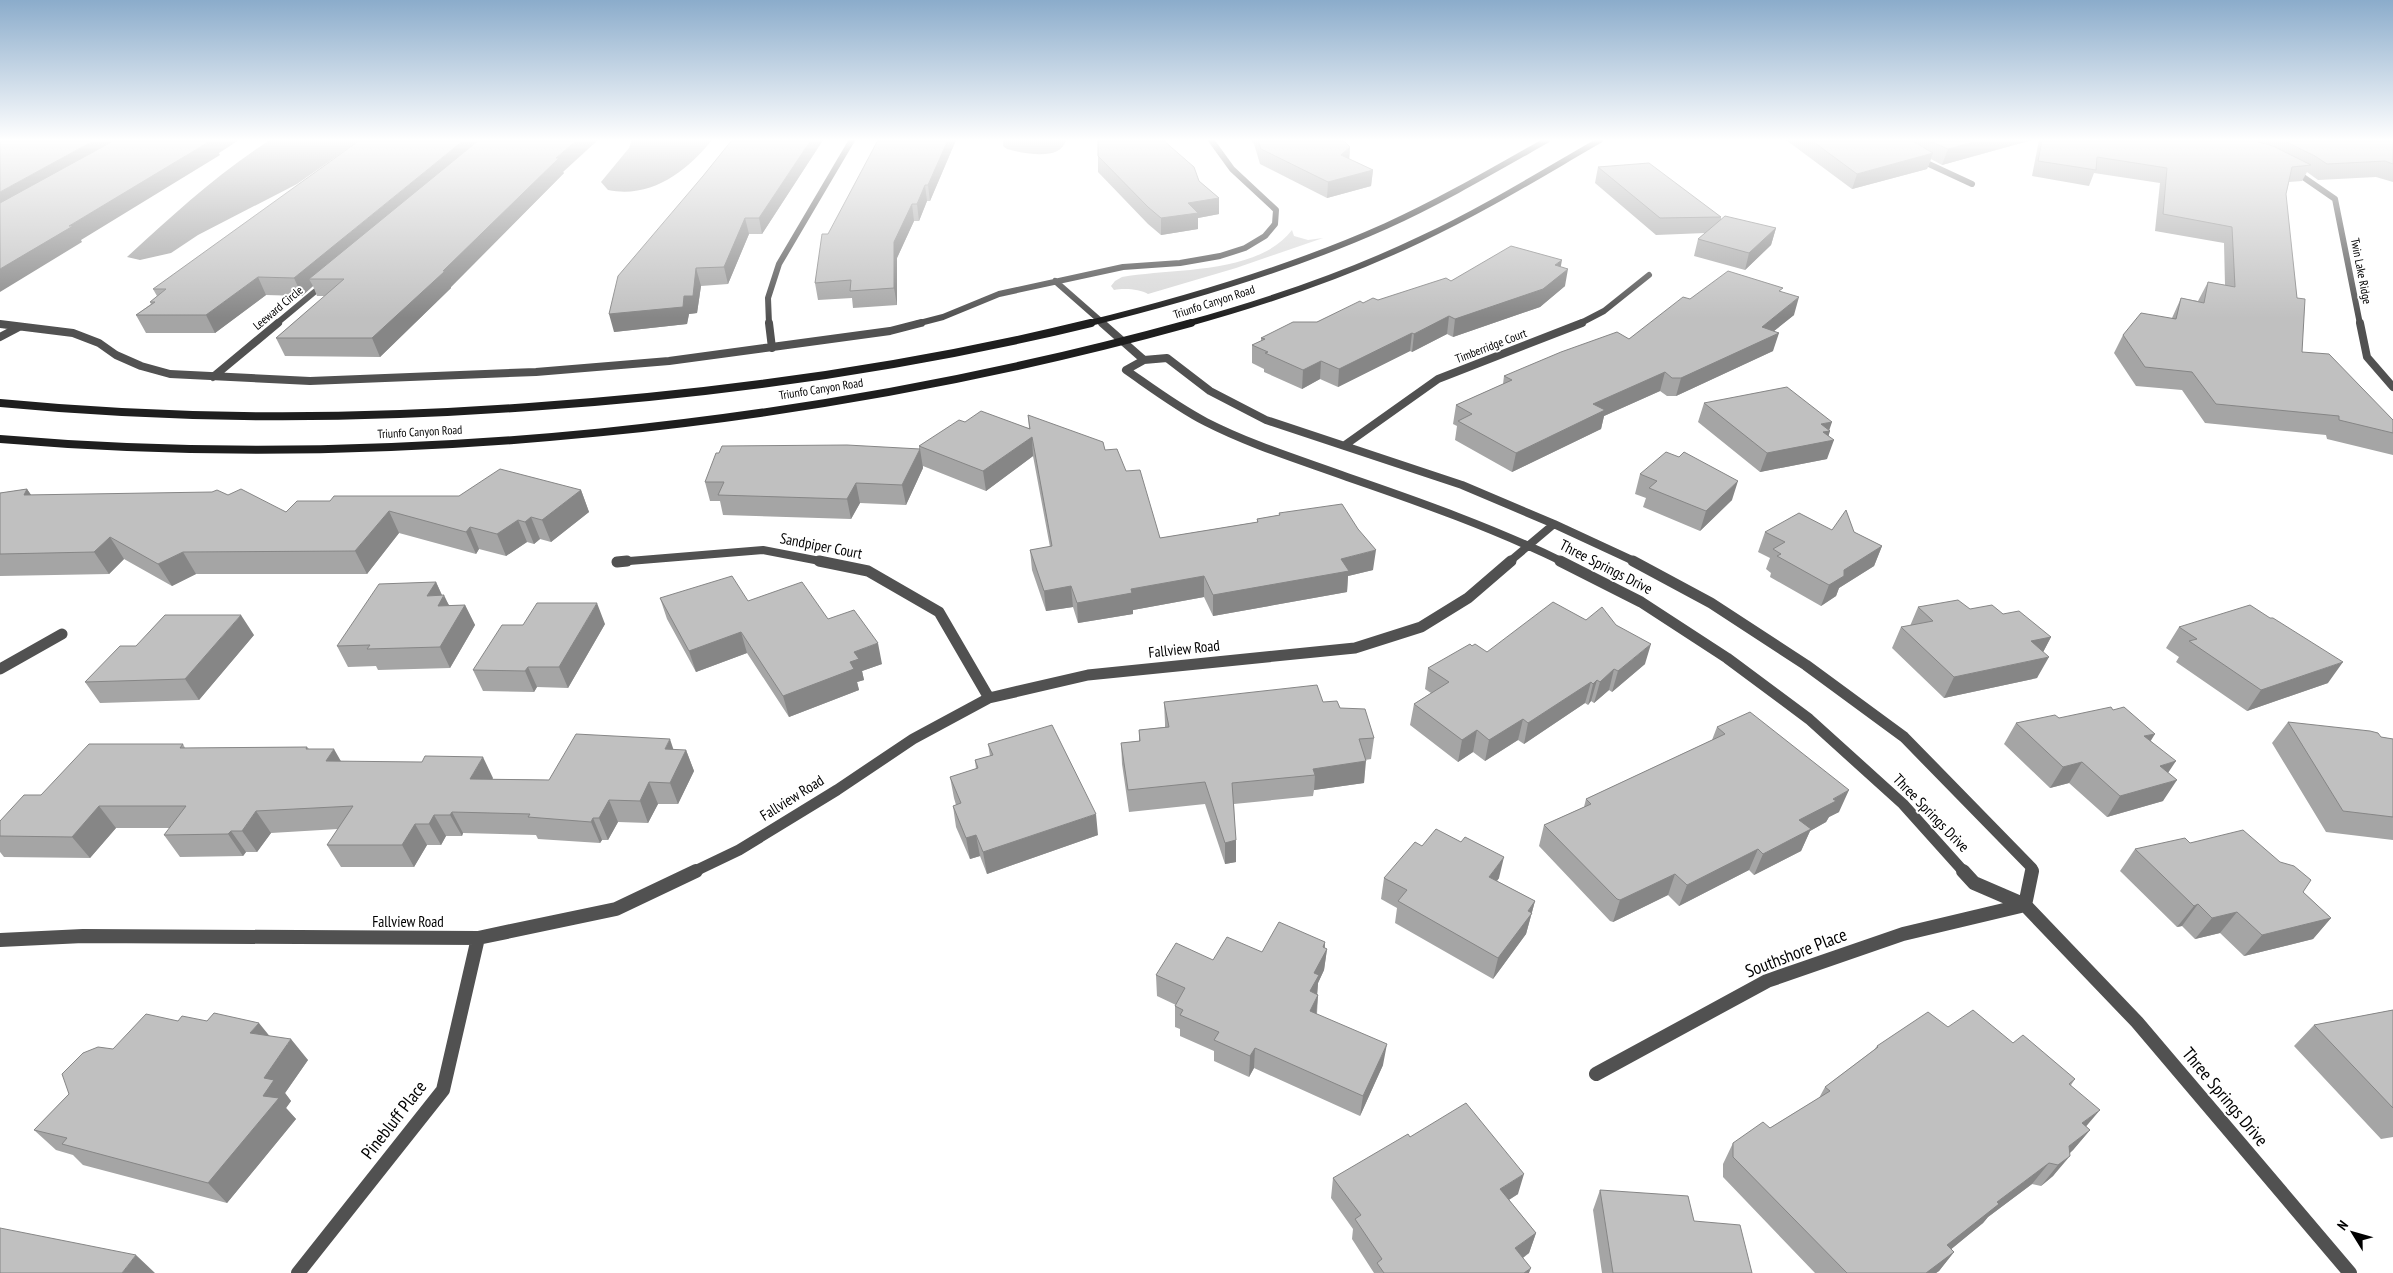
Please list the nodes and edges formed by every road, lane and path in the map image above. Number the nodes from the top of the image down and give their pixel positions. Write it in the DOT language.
graph roads {
  1 [pos="817,199"];
  2 [pos="1266,199"];
  3 [pos="1440,199"];
  4 [pos="1496,199"];
  5 [pos="2335,199"];
  6 [pos="1649,275"];
  7 [pos="330,280"];
  8 [pos="1055,281"];
  9 [pos="1100,322"];
  10 [pos="0,324"];
  11 [pos="19,327"];
  12 [pos="0,337"];
  13 [pos="1123,342"];
  14 [pos="772,348"];
  15 [pos="1144,360"];
  16 [pos="214,377"];
  17 [pos="2393,387"];
  18 [pos="0,403"];
  19 [pos="0,439"];
  20 [pos="1345,445"];
  21 [pos="1554,524"];
  22 [pos="1530,546"];
  23 [pos="617,562"];
  24 [pos="62,634"];
  25 [pos="0,668"];
  26 [pos="989,698"];
  27 [pos="2025,906"];
  28 [pos="478,938"];
  29 [pos="0,940"];
  30 [pos="1596,1074"];
  31 [pos="298,1273"];
  32 [pos="2350,1273"];
  1 -- 14 [label="street"];
  2 -- 8 [label="street"];
  3 -- 9 [label="street, Triunfo Canyon Road"];
  4 -- 13 [label="street, Triunfo Canyon Road"];
  5 -- 17 [label="street, Twin Lake Ridge"];
  6 -- 20 [label="street, Timberridge Court"];
  7 -- 16 [label="street, Leeward Circle"];
  8 -- 9 [label="street"];
  8 -- 14 [label="street"];
  9 -- 13 [label="street"];
  9 -- 18 [label="street, Triunfo Canyon Road"];
  10 -- 11 [label="street"];
  11 -- 12 [label="street"];
  11 -- 16 [label="street"];
  13 -- 15 [label="street"];
  13 -- 19 [label="street, Triunfo Canyon Road"];
  14 -- 16 [label="street"];
  15 -- 20 [label="street, Three Springs Drive"];
  15 -- 22 [label="street, Three Springs Drive"];
  20 -- 21 [label="street, Three Springs Drive"];
  21 -- 22 [label="street, Fallview Road"];
  21 -- 27 [label="street, Three Springs Drive"];
  22 -- 26 [label="street, Fallview Road"];
  22 -- 27 [label="street, Three Springs Drive"];
  23 -- 26 [label="street, Sandpiper Court"];
  24 -- 25 [label="street"];
  26 -- 28 [label="street, Fallview Road"];
  27 -- 30 [label="street, Southshore Place"];
  27 -- 32 [label="street, Three Springs Drive"];
  28 -- 29 [label="street, Fallview Road"];
  28 -- 31 [label="street, Pinebluff Place"];
}
